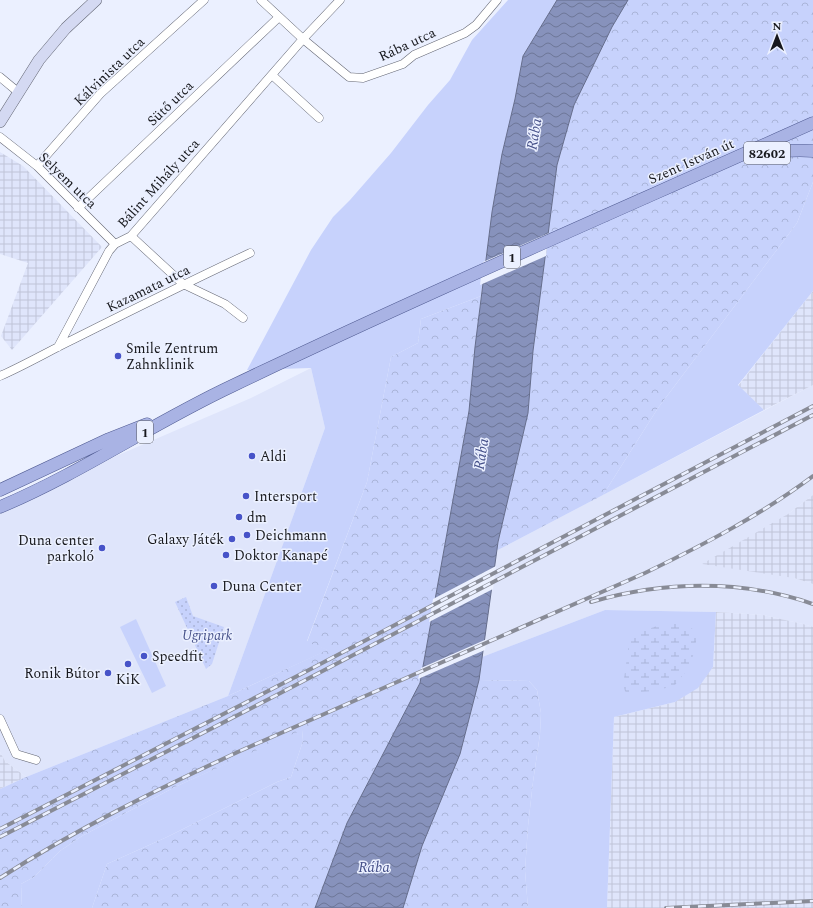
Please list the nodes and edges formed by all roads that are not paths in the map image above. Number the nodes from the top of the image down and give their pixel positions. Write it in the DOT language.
graph roads {
  1 [pos="204,0"];
  2 [pos="261,0"];
  3 [pos="340,0"];
  4 [pos="497,0"];
  5 [pos="90,2"];
  6 [pos="279,17"];
  7 [pos="303,39"];
  8 [pos="272,75"];
  9 [pos="0,77"];
  10 [pos="18,92"];
  11 [pos="319,118"];
  12 [pos="0,122"];
  13 [pos="813,123"];
  14 [pos="0,137"];
  15 [pos="813,151"];
  16 [pos="723,163"];
  17 [pos="37,166"];
  18 [pos="78,208"];
  19 [pos="131,236"];
  20 [pos="115,244"];
  21 [pos="250,253"];
  22 [pos="183,284"];
  23 [pos="243,318"];
  24 [pos="58,347"];
  25 [pos="0,376"];
  26 [pos="180,412"];
  27 [pos="0,490"];
  28 [pos="0,507"];
  29 [pos="0,719"];
  30 [pos="36,760"];
  1 -- 17 [label="street, Kálvinista utca"];
  2 -- 6 [label="street, Rába utca"];
  3 -- 7 [label="street, Bálint Mihály utca"];
  4 -- 7 [label="street, Rába utca"];
  5 -- 10 [label="street"];
  6 -- 7 [label="street, Rába utca"];
  6 -- 18 [label="street, Sütő utca"];
  7 -- 8 [label="street, Bálint Mihály utca"];
  8 -- 11 [label="street"];
  8 -- 19 [label="street, Bálint Mihály utca"];
  9 -- 10 [label="street"];
  10 -- 12 [label="street"];
  13 -- 16 [label="main road, Szent István út / 1"];
  14 -- 17 [label="street, Selyem utca"];
  15 -- 16 [label="main road, 82602"];
  16 -- 26 [label="main road, Szent István út / 1"];
  17 -- 18 [label="street, Selyem utca"];
  18 -- 20 [label="street, Selyem utca"];
  19 -- 20 [label="street, Bálint Mihály utca"];
  19 -- 22 [label="street"];
  20 -- 24 [label="street, Bálint Mihály utca"];
  21 -- 22 [label="street, Kazamata utca"];
  22 -- 23 [label="street"];
  22 -- 24 [label="street, Kazamata utca"];
  24 -- 25 [label="street"];
  26 -- 27 [label="main road, 1"];
  26 -- 28 [label="main road, 1"];
  29 -- 30 [label="street"];
}
